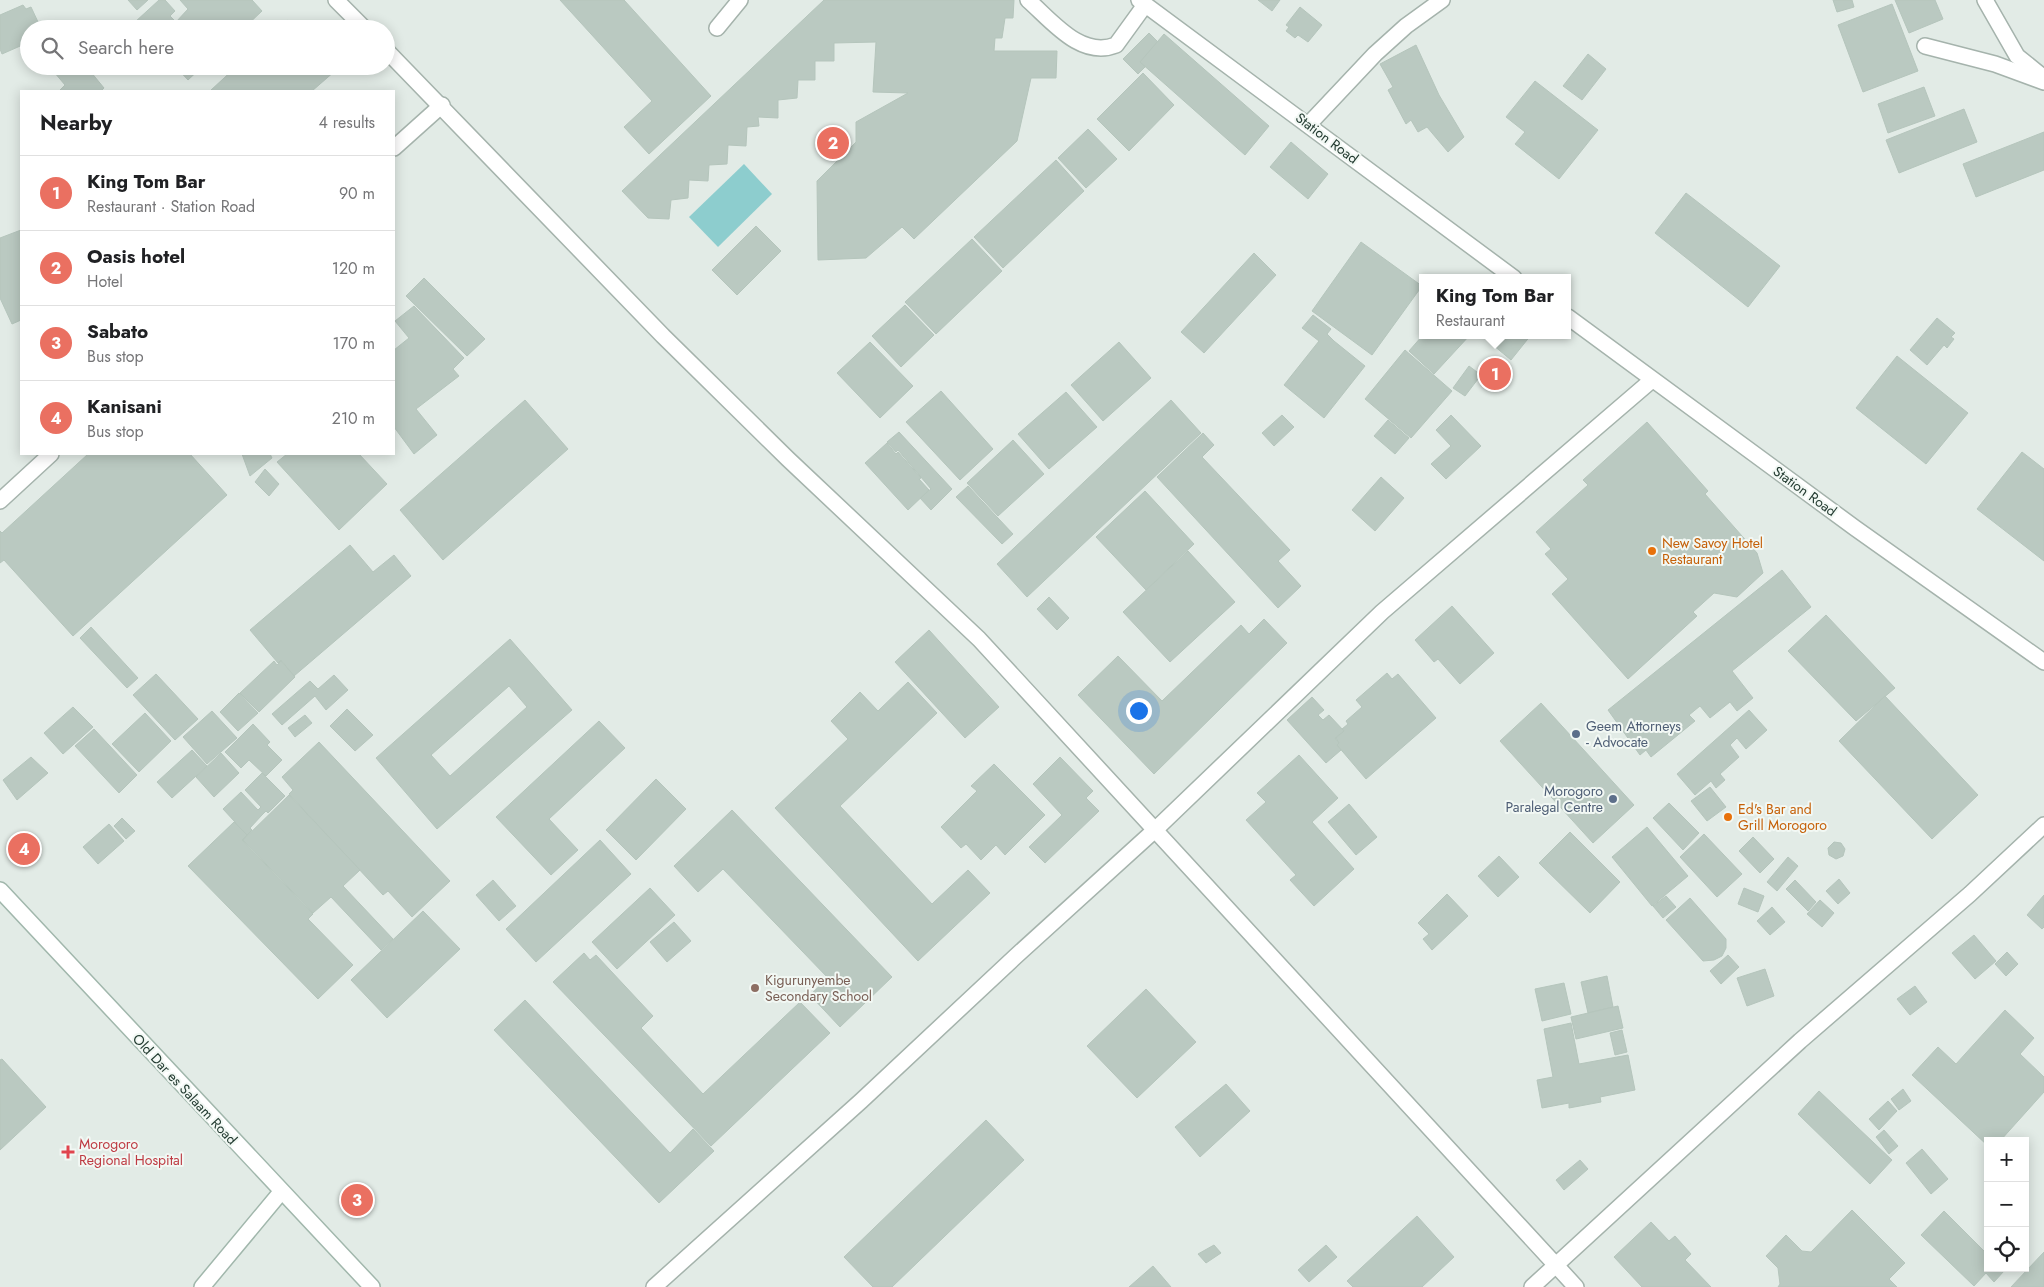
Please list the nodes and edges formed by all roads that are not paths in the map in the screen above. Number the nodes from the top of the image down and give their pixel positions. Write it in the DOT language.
graph roads {
  1 [pos="336,0"];
  2 [pos="740,0"];
  3 [pos="1028,0"];
  4 [pos="1442,0"];
  5 [pos="1985,0"];
  6 [pos="1142,2"];
  7 [pos="356,20"];
  8 [pos="717,28"];
  9 [pos="1926,46"];
  10 [pos="395,59"];
  11 [pos="2044,78"];
  12 [pos="2044,82"];
  13 [pos="442,105"];
  14 [pos="1309,124"];
  15 [pos="395,147"];
  16 [pos="1509,274"];
  17 [pos="1571,320"];
  18 [pos="1652,380"];
  19 [pos="50,455"];
  20 [pos="0,502"];
  21 [pos="2044,662"];
  22 [pos="2044,825"];
  23 [pos="1156,829"];
  24 [pos="0,890"];
  25 [pos="281,1192"];
  26 [pos="1555,1265"];
  27 [pos="202,1287"];
  28 [pos="372,1287"];
  29 [pos="654,1287"];
  30 [pos="1532,1287"];
  31 [pos="1576,1287"];
  1 -- 7 [label="street"];
  2 -- 8 [label="street"];
  3 -- 6 [label="street"];
  4 -- 14 [label="street"];
  5 -- 11 [label="street"];
  6 -- 14 [label="street, Station Road"];
  9 -- 12 [label="street"];
  10 -- 13 [label="street"];
  13 -- 15 [label="street"];
  13 -- 23 [label="street"];
  14 -- 16 [label="street, Station Road"];
  17 -- 18 [label="street, Station Road"];
  18 -- 21 [label="street, Station Road"];
  18 -- 23 [label="street"];
  19 -- 20 [label="street"];
  22 -- 26 [label="street"];
  23 -- 26 [label="street"];
  23 -- 29 [label="street"];
  24 -- 25 [label="street, Old Dar es Salaam Road"];
  25 -- 27 [label="street"];
  25 -- 28 [label="street, Old Dar es Salaam Road"];
  26 -- 30 [label="street"];
  26 -- 31 [label="street"];
}
